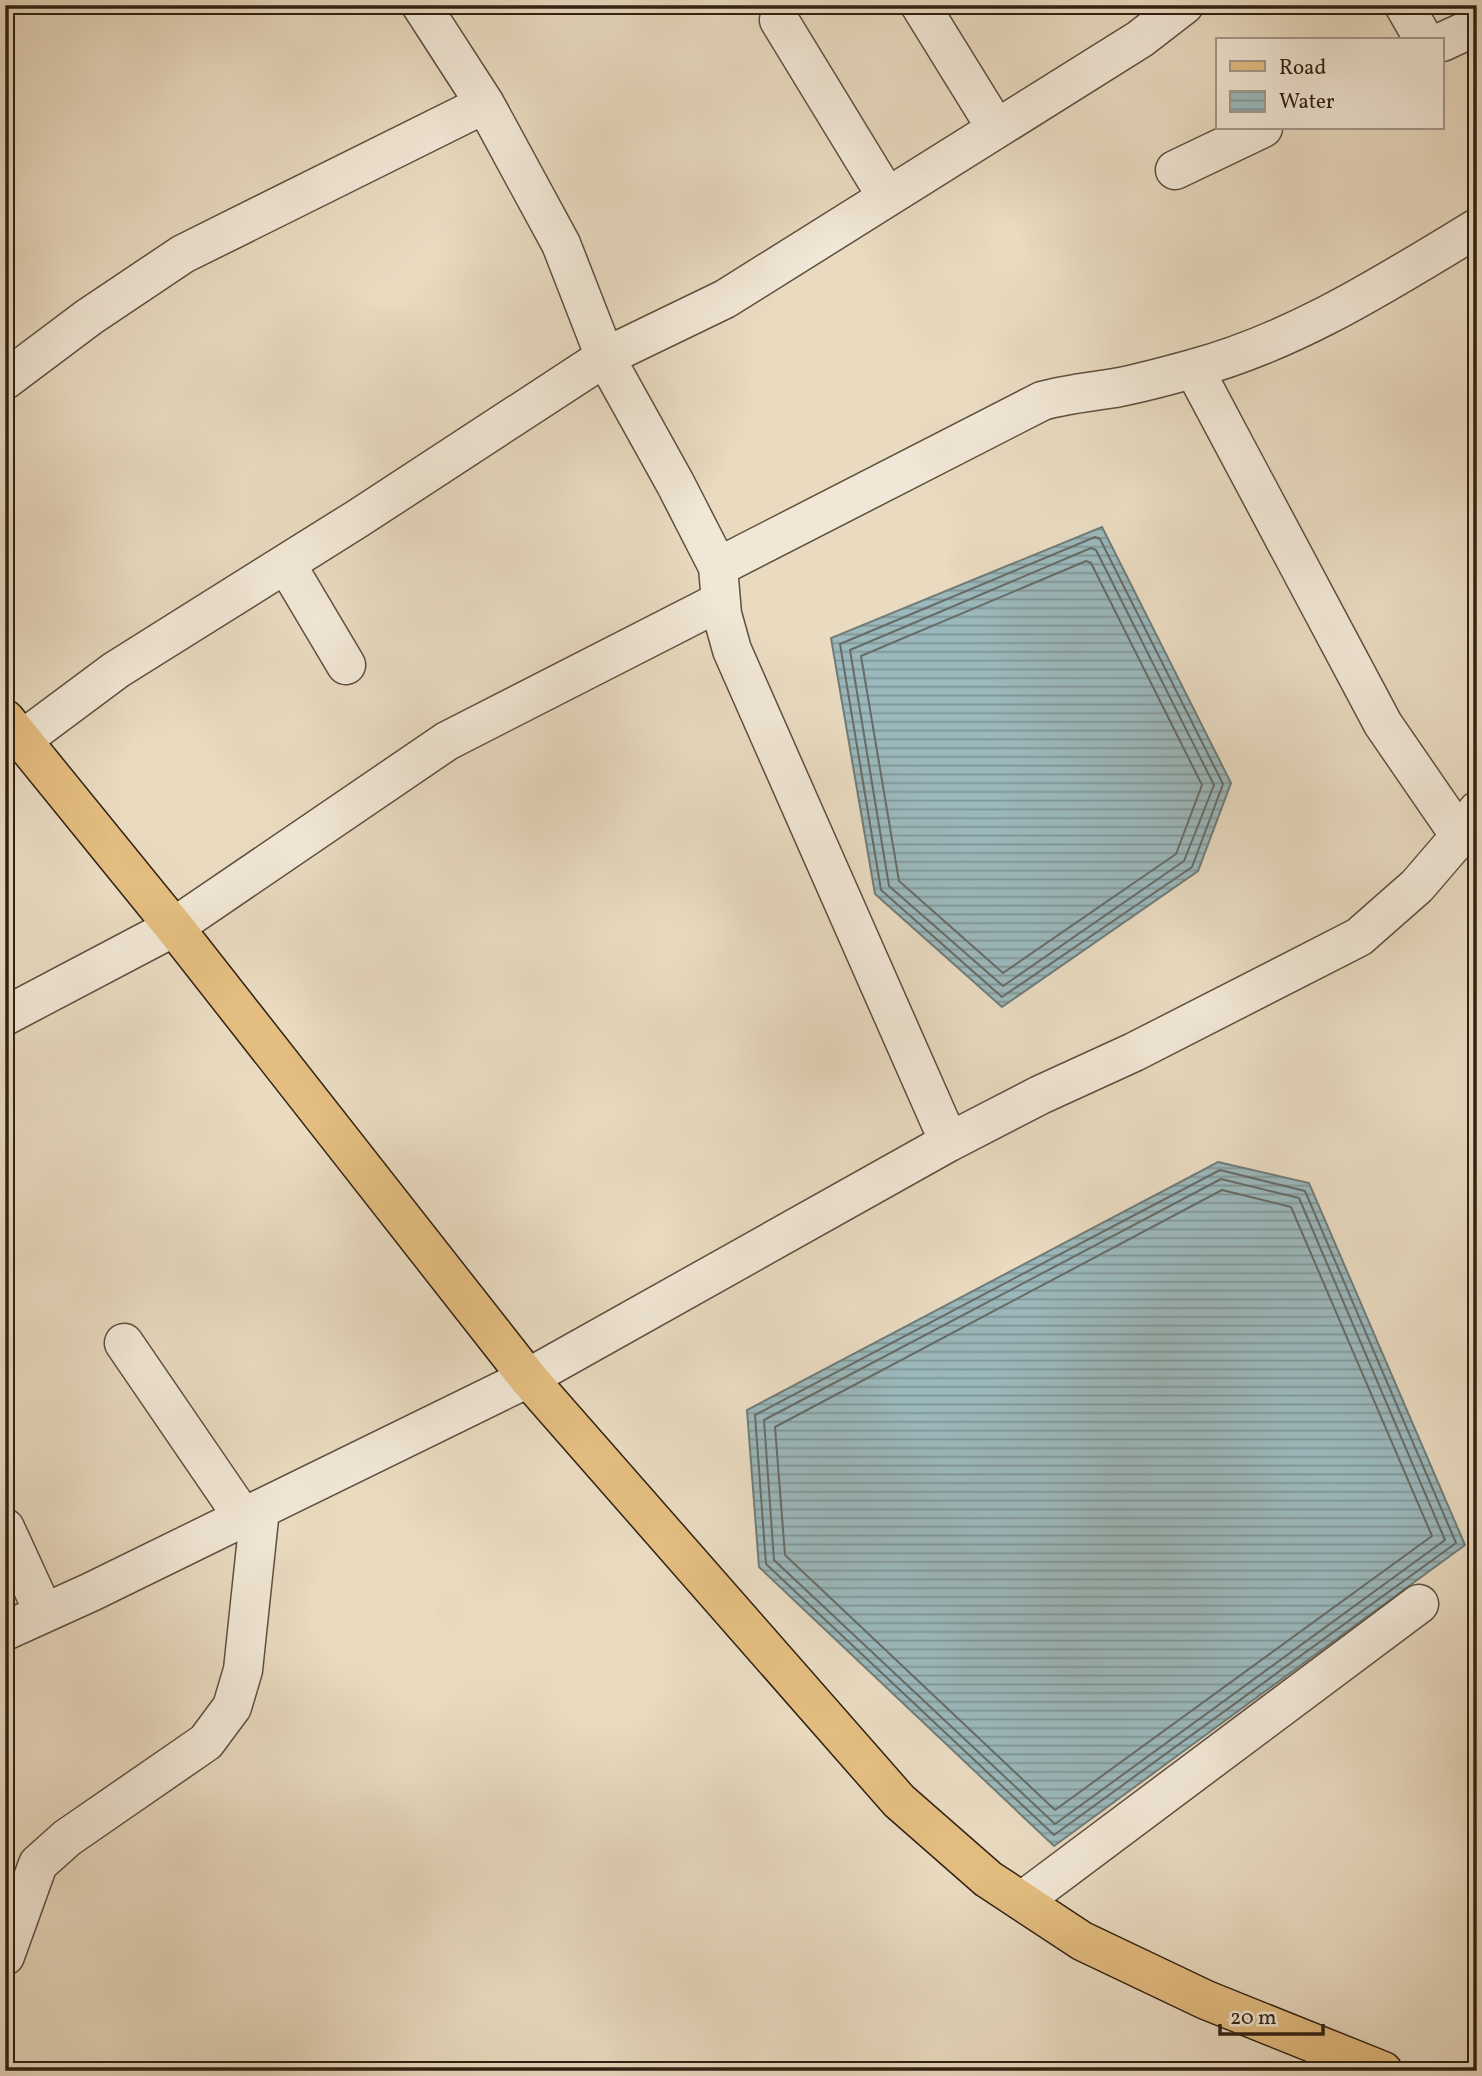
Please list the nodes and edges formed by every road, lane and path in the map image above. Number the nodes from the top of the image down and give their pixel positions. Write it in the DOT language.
graph roads {
  1 [pos="421,5"];
  2 [pos="920,5"];
  3 [pos="1184,5"];
  4 [pos="1404,5"];
  5 [pos="779,20"];
  6 [pos="1477,26"];
  7 [pos="1423,38"];
  8 [pos="1444,41"];
  9 [pos="485,104"];
  10 [pos="996,128"];
  11 [pos="1259,130"];
  12 [pos="1175,170"];
  13 [pos="887,197"];
  14 [pos="1477,228"];
  15 [pos="605,357"];
  16 [pos="1194,369"];
  17 [pos="5,380"];
  18 [pos="286,564"];
  19 [pos="719,584"];
  20 [pos="346,665"];
  21 [pos="14,729"];
  22 [pos="1468,824"];
  23 [pos="174,927"];
  24 [pos="5,1016"];
  25 [pos="949,1142"];
  26 [pos="124,1343"];
  27 [pos="528,1378"];
  28 [pos="252,1513"];
  29 [pos="5,1528"];
  30 [pos="1419,1604"];
  31 [pos="44,1613"];
  32 [pos="5,1631"];
  33 [pos="1022,1901"];
  34 [pos="5,1956"];
  35 [pos="1383,2071"];
  1 -- 9 [label="street"];
  2 -- 10 [label="street"];
  3 -- 10 [label="street"];
  4 -- 7 [label="street"];
  5 -- 13 [label="street"];
  6 -- 8 [label="street"];
  9 -- 15 [label="street"];
  9 -- 17 [label="street"];
  10 -- 13 [label="street"];
  11 -- 12 [label="street"];
  13 -- 15 [label="street"];
  14 -- 16 [label="street"];
  15 -- 18 [label="street"];
  15 -- 19 [label="street"];
  16 -- 19 [label="street"];
  16 -- 22 [label="street"];
  18 -- 20 [label="street"];
  18 -- 21 [label="street"];
  19 -- 23 [label="street"];
  19 -- 25 [label="street"];
  21 -- 23 [label="main road"];
  22 -- 25 [label="street"];
  23 -- 24 [label="street"];
  23 -- 27 [label="main road"];
  25 -- 27 [label="street"];
  26 -- 28 [label="street"];
  27 -- 28 [label="street"];
  27 -- 33 [label="main road"];
  28 -- 31 [label="street"];
  28 -- 34 [label="street"];
  29 -- 31 [label="street"];
  30 -- 33 [label="street"];
  31 -- 32 [label="street"];
  33 -- 35 [label="main road"];
}
